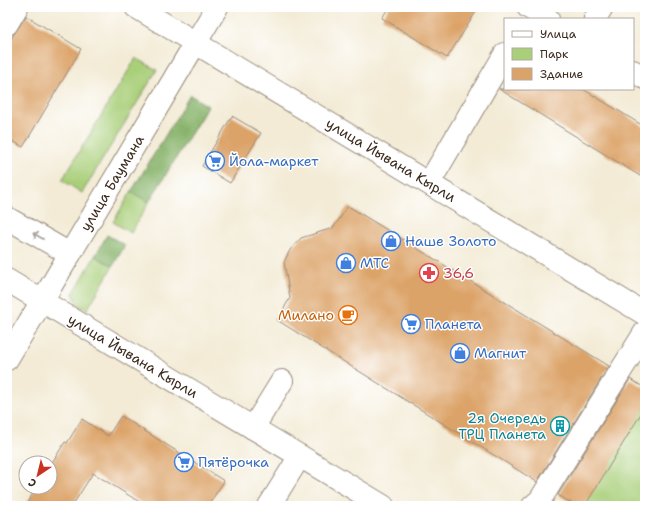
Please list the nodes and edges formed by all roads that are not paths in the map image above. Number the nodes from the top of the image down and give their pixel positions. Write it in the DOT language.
graph roads {
  1 [pos="17,7"];
  2 [pos="136,7"];
  3 [pos="217,7"];
  4 [pos="602,7"];
  5 [pos="596,18"];
  6 [pos="7,24"];
  7 [pos="196,42"];
  8 [pos="504,56"];
  9 [pos="634,72"];
  10 [pos="645,78"];
  11 [pos="429,183"];
  12 [pos="7,218"];
  13 [pos="70,254"];
  14 [pos="7,280"];
  15 [pos="42,301"];
  16 [pos="645,314"];
  17 [pos="645,332"];
  18 [pos="7,359"];
  19 [pos="282,380"];
  20 [pos="253,428"];
  21 [pos="300,456"];
  22 [pos="269,506"];
  23 [pos="382,506"];
  24 [pos="533,506"];
  1 -- 6 [label="main road"];
  2 -- 7 [label="main road, улица Йывана Кырли"];
  3 -- 7 [label="main road, улица Баумана"];
  4 -- 5 [label="main road"];
  7 -- 11 [label="main road, улица Йывана Кырли"];
  7 -- 13 [label="main road, улица Баумана"];
  8 -- 11 [label="main road"];
  9 -- 10 [label="main road"];
  11 -- 16 [label="main road, улица Йывана Кырли"];
  13 -- 12 [label="main road, one-way"];
  13 -- 15 [label="main road, улица Баумана"];
  14 -- 15 [label="main road, улица Йывана Кырли"];
  15 -- 18 [label="main road, улица Баумана"];
  15 -- 20 [label="main road, улица Йывана Кырли"];
  17 -- 24 [label="main road"];
  19 -- 20 [label="main road"];
  20 -- 21 [label="main road, улица Йывана Кырли"];
  21 -- 22 [label="main road"];
  21 -- 23 [label="main road, улица Йывана Кырли"];
}
